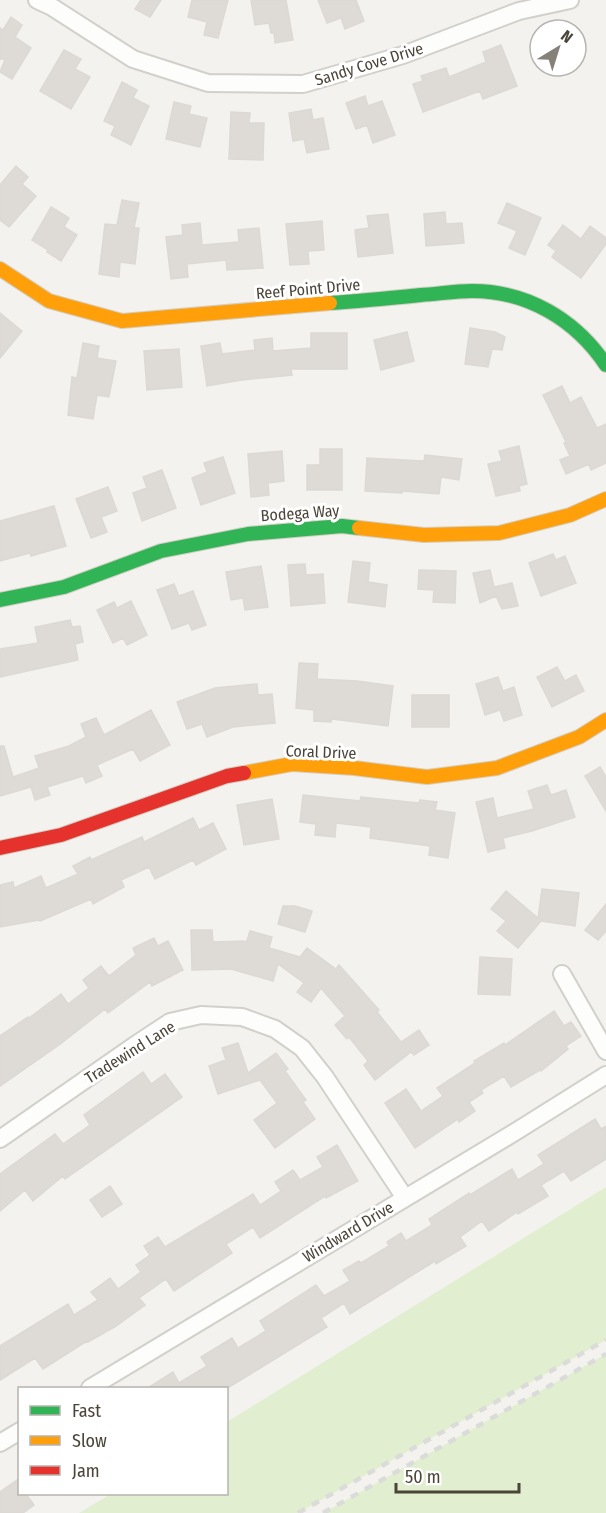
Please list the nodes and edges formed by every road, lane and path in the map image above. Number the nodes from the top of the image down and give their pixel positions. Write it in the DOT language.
graph roads {
  1 [pos="37,0"];
  2 [pos="570,0"];
  3 [pos="0,269"];
  4 [pos="606,365"];
  5 [pos="606,499"];
  6 [pos="0,600"];
  7 [pos="606,720"];
  8 [pos="0,848"];
  9 [pos="562,974"];
  10 [pos="606,1051"];
  11 [pos="606,1075"];
  12 [pos="0,1139"];
  13 [pos="405,1198"];
  14 [pos="93,1387"];
  15 [pos="18,1432"];
  16 [pos="0,1443"];
  1 -- 2 [label="street, Sandy Cove Drive"];
  3 -- 4 [label="street, Reef Point Drive"];
  5 -- 6 [label="street, Bodega Way"];
  7 -- 8 [label="street, Coral Drive"];
  9 -- 10 [label="street"];
  11 -- 13 [label="street, Windward Drive"];
  12 -- 13 [label="street, Tradewind Lane"];
  13 -- 14 [label="street, Windward Drive"];
  15 -- 16 [label="street"];
}
